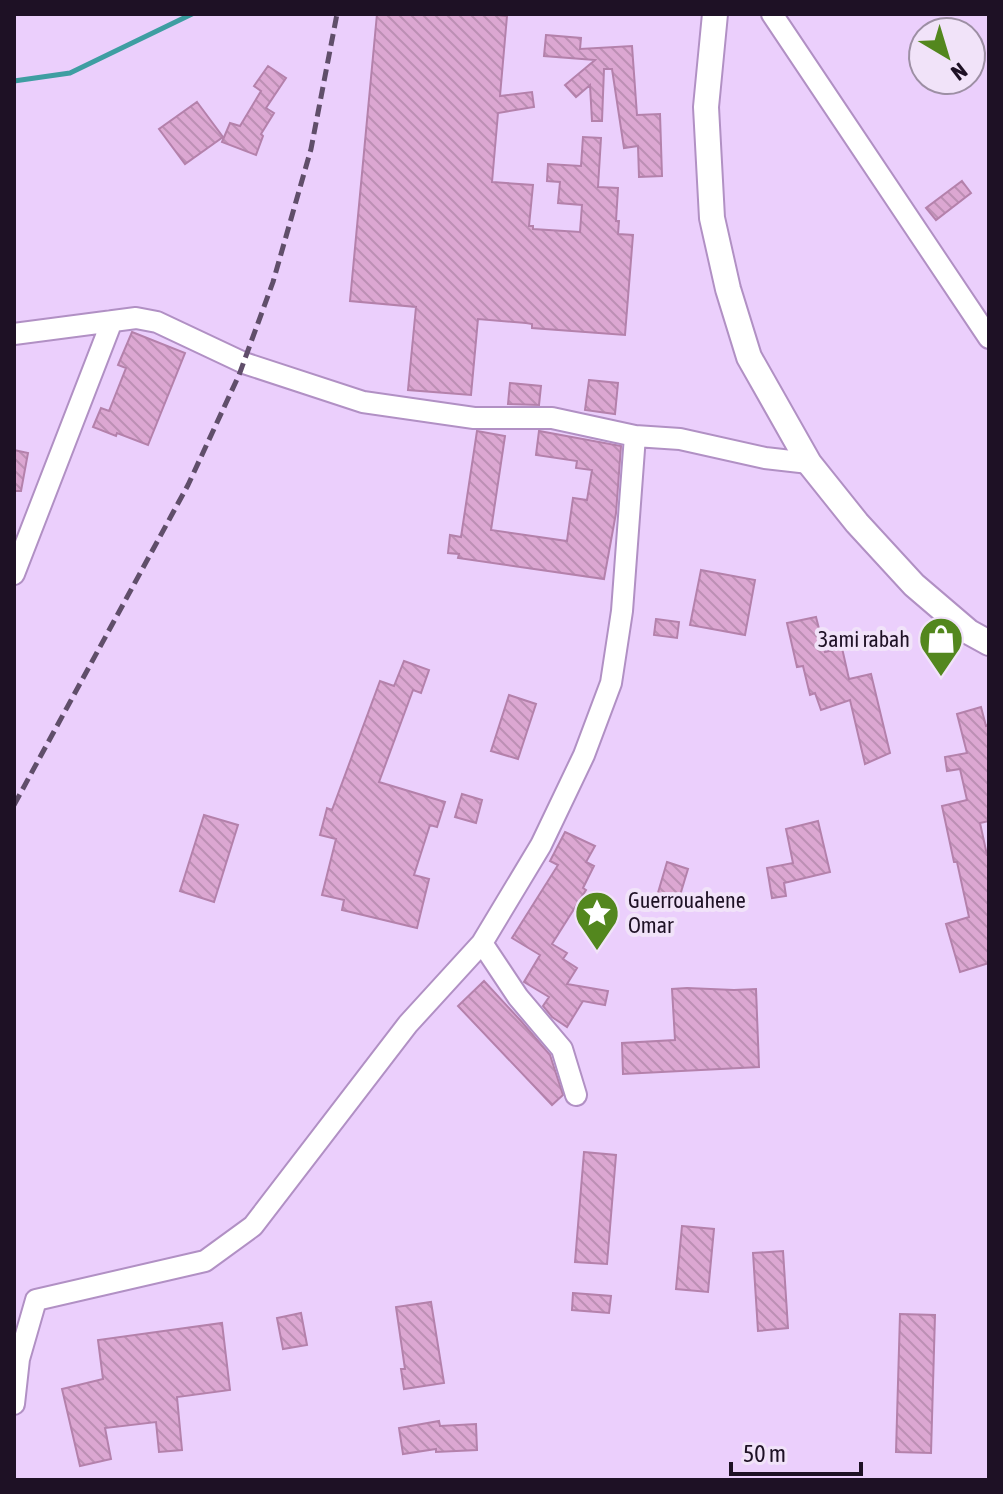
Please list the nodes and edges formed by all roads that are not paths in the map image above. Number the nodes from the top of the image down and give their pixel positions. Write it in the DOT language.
graph roads {
  1 [pos="715,14"];
  2 [pos="772,14"];
  3 [pos="112,321"];
  4 [pos="14,334"];
  5 [pos="989,338"];
  6 [pos="635,436"];
  7 [pos="809,463"];
  8 [pos="14,574"];
  9 [pos="989,643"];
  10 [pos="482,943"];
  11 [pos="576,1095"];
  12 [pos="14,1404"];
  1 -- 7 [label="main road"];
  2 -- 5 [label="street"];
  3 -- 4 [label="street"];
  3 -- 6 [label="street"];
  3 -- 8 [label="street"];
  6 -- 7 [label="street"];
  6 -- 10 [label="street"];
  7 -- 9 [label="main road"];
  10 -- 11 [label="street"];
  10 -- 12 [label="street"];
}
